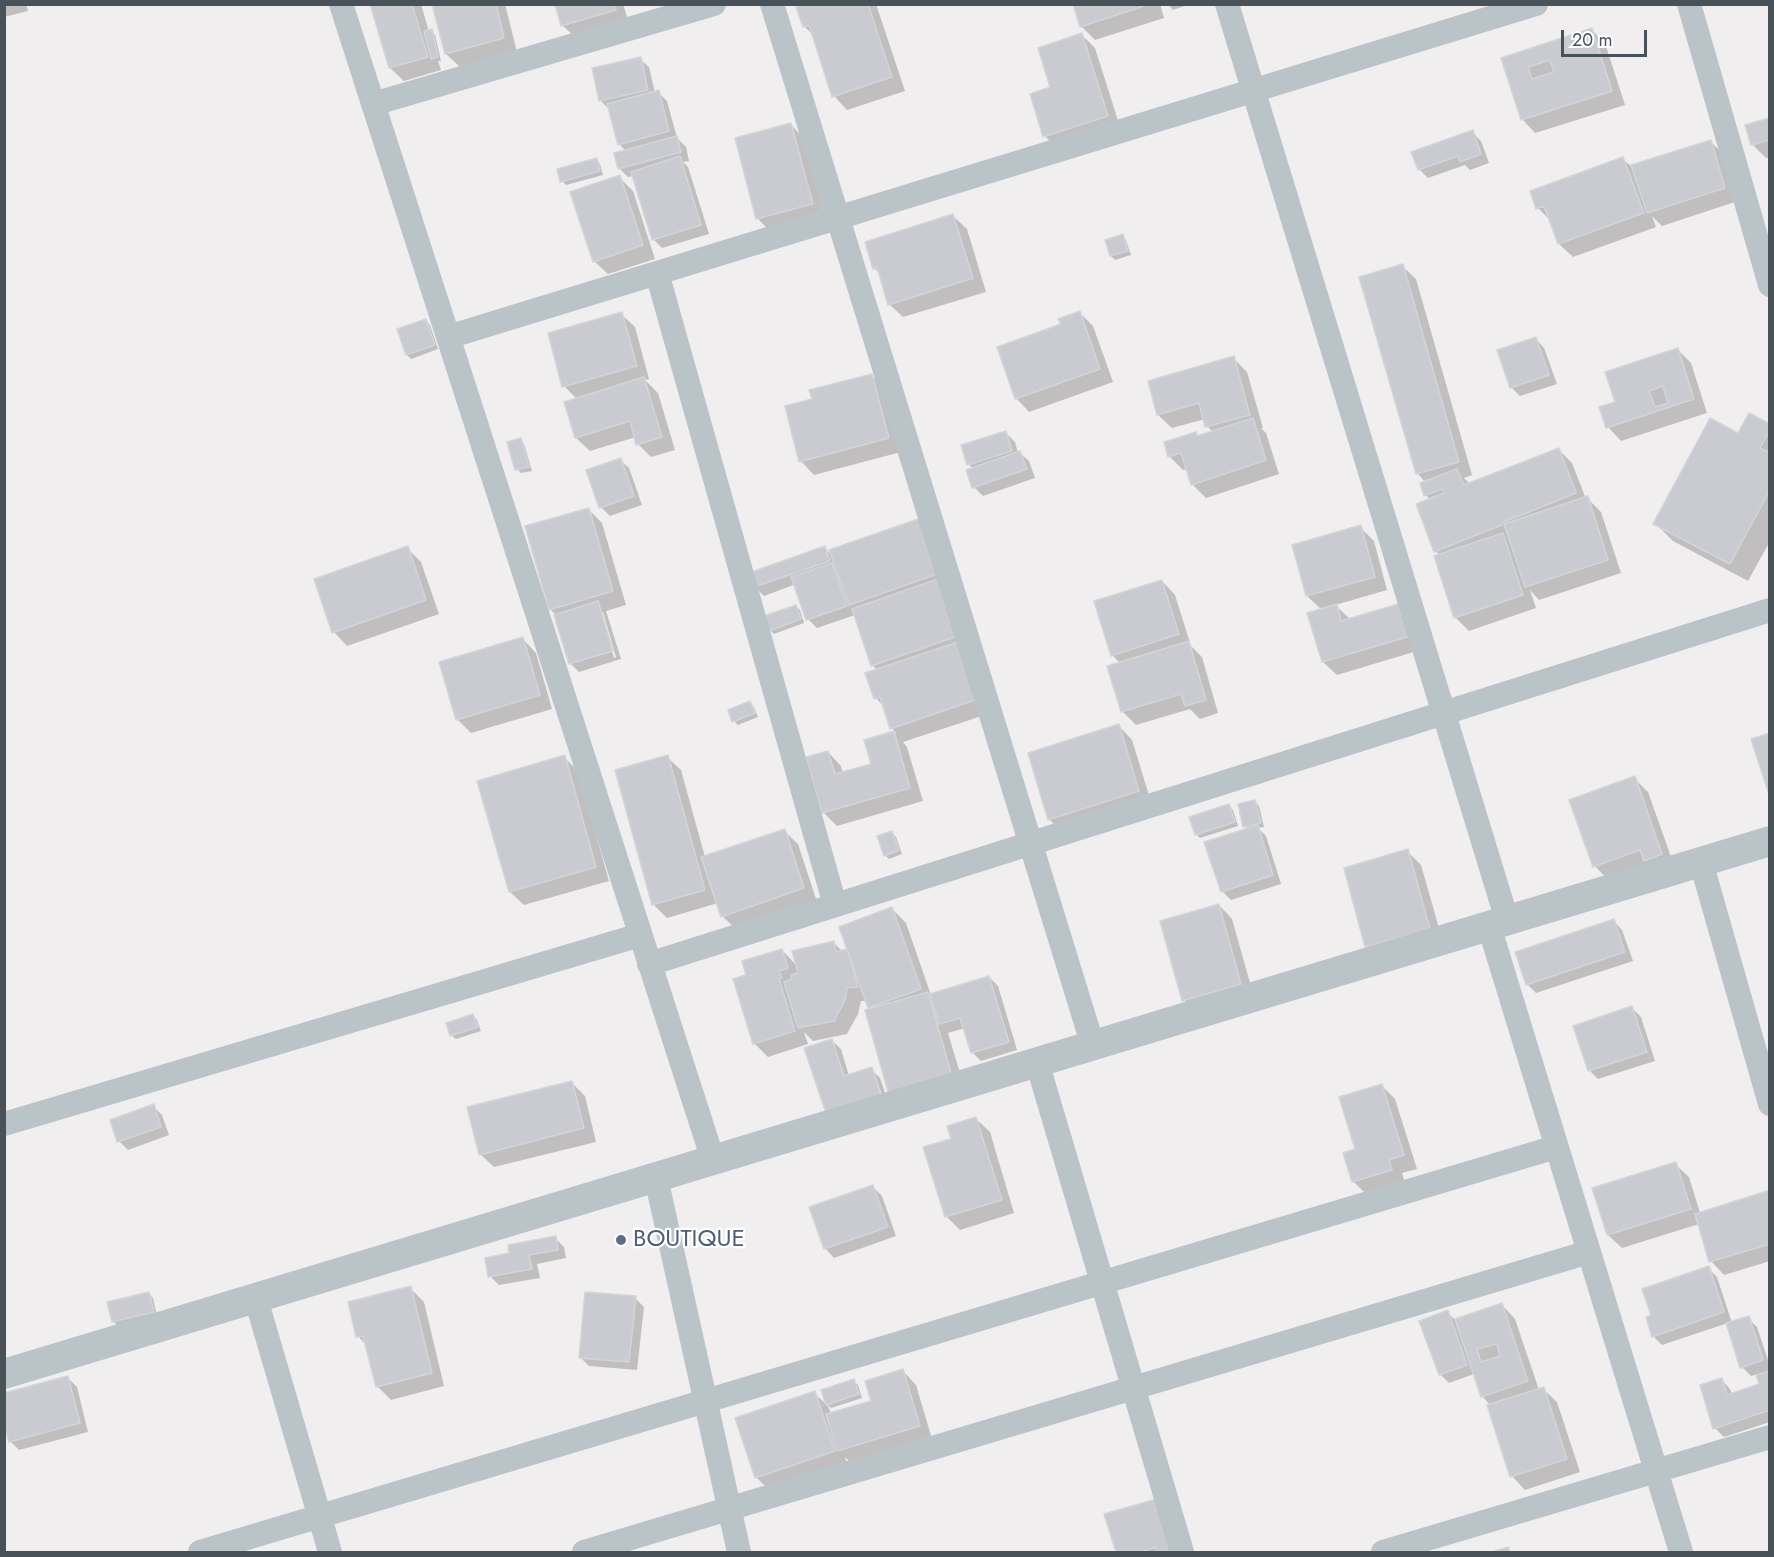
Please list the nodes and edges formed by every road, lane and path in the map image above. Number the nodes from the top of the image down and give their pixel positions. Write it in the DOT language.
graph roads {
  1 [pos="341,4"];
  2 [pos="714,4"];
  3 [pos="772,4"];
  4 [pos="1227,4"];
  5 [pos="1536,4"];
  6 [pos="1689,4"];
  7 [pos="1254,91"];
  8 [pos="373,104"];
  9 [pos="838,218"];
  10 [pos="657,273"];
  11 [pos="1770,285"];
  12 [pos="448,337"];
  13 [pos="1770,609"];
  14 [pos="1444,713"];
  15 [pos="1770,841"];
  16 [pos="1030,843"];
  17 [pos="1701,862"];
  18 [pos="836,905"];
  19 [pos="1498,923"];
  20 [pos="640,935"];
  21 [pos="650,964"];
  22 [pos="1093,1046"];
  23 [pos="1037,1062"];
  24 [pos="1770,1104"];
  25 [pos="4,1124"];
  26 [pos="1557,1147"];
  27 [pos="712,1160"];
  28 [pos="656,1178"];
  29 [pos="1589,1252"];
  30 [pos="1102,1283"];
  31 [pos="256,1299"];
  32 [pos="4,1374"];
  33 [pos="1133,1388"];
  34 [pos="706,1401"];
  35 [pos="1770,1437"];
  36 [pos="1656,1471"];
  37 [pos="729,1509"];
  38 [pos="320,1517"];
  39 [pos="200,1552"];
  40 [pos="330,1552"];
  41 [pos="584,1552"];
  42 [pos="739,1552"];
  43 [pos="1182,1552"];
  44 [pos="1383,1552"];
  45 [pos="1681,1552"];
  1 -- 8 [label="street"];
  2 -- 8 [label="street"];
  3 -- 9 [label="street"];
  4 -- 7 [label="street"];
  5 -- 7 [label="street"];
  6 -- 11 [label="street"];
  7 -- 9 [label="street"];
  7 -- 14 [label="street"];
  8 -- 12 [label="street"];
  9 -- 10 [label="street"];
  9 -- 16 [label="street"];
  10 -- 12 [label="street"];
  10 -- 18 [label="street"];
  12 -- 20 [label="street"];
  13 -- 14 [label="street"];
  14 -- 16 [label="street"];
  14 -- 19 [label="street"];
  15 -- 17 [label="street"];
  16 -- 18 [label="street"];
  16 -- 22 [label="street"];
  17 -- 19 [label="street"];
  17 -- 24 [label="street"];
  18 -- 21 [label="street"];
  19 -- 22 [label="street"];
  19 -- 26 [label="street"];
  20 -- 21 [label="street"];
  20 -- 25 [label="street"];
  21 -- 27 [label="street"];
  22 -- 23 [label="street"];
  23 -- 27 [label="street"];
  23 -- 30 [label="street"];
  26 -- 29 [label="street"];
  26 -- 30 [label="street"];
  27 -- 28 [label="street"];
  28 -- 31 [label="street"];
  28 -- 34 [label="street"];
  29 -- 33 [label="street"];
  29 -- 36 [label="street"];
  30 -- 33 [label="street"];
  30 -- 34 [label="street"];
  31 -- 32 [label="street"];
  31 -- 38 [label="street"];
  33 -- 37 [label="street"];
  33 -- 43 [label="street"];
  34 -- 37 [label="street"];
  34 -- 38 [label="street"];
  35 -- 36 [label="street"];
  36 -- 44 [label="street"];
  36 -- 45 [label="street"];
  37 -- 41 [label="street"];
  37 -- 42 [label="street"];
  38 -- 39 [label="street"];
  38 -- 40 [label="street"];
}
